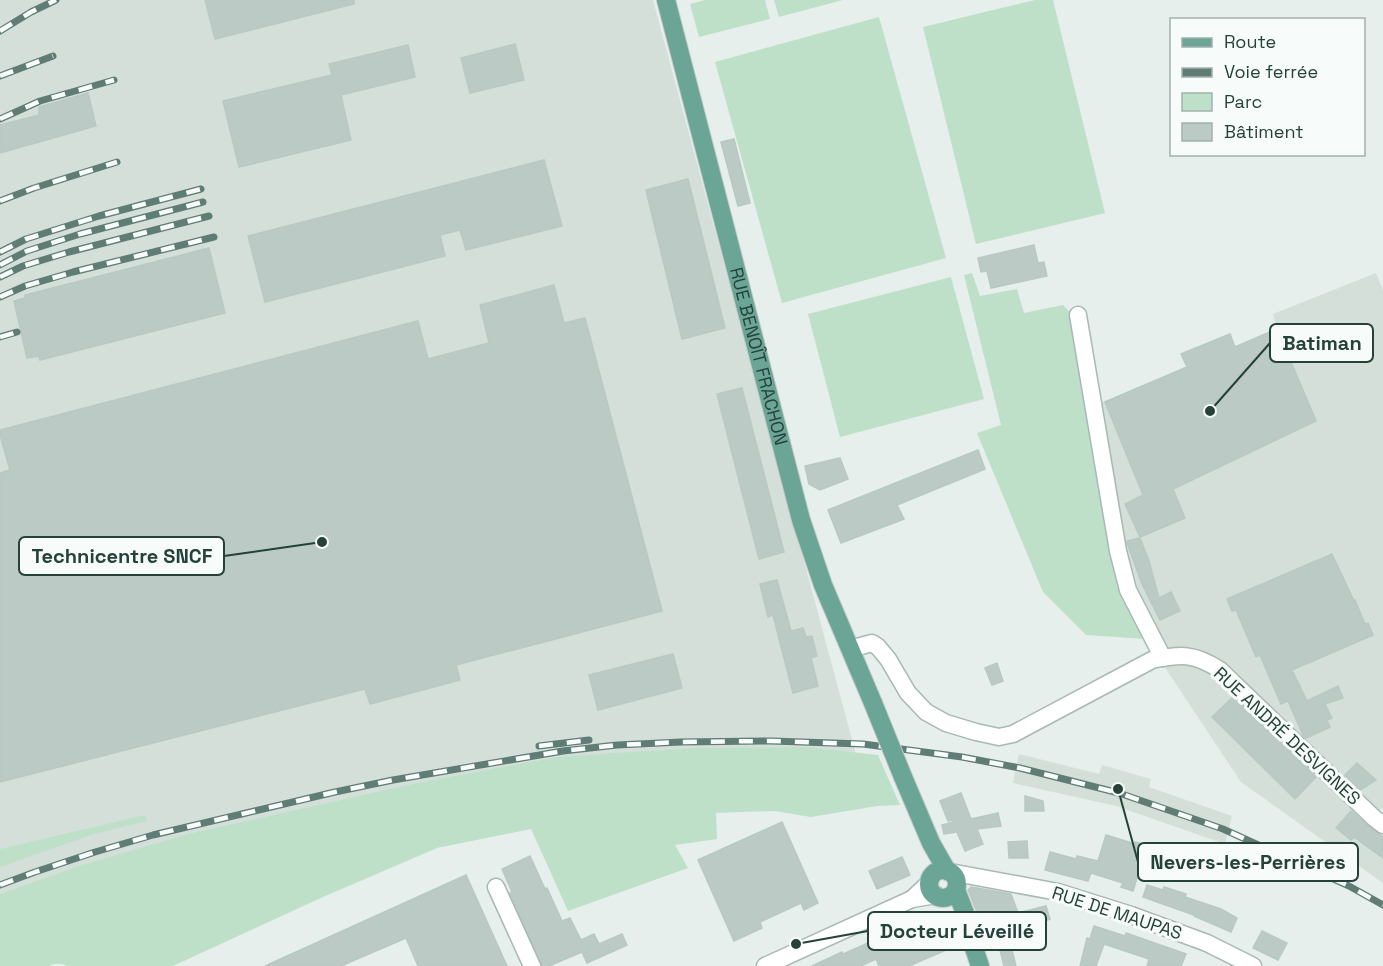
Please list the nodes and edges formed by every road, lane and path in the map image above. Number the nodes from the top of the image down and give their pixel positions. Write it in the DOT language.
graph roads {
  1 [pos="666,0"];
  2 [pos="1078,315"];
  3 [pos="850,649"];
  4 [pos="1163,658"];
  5 [pos="1383,825"];
  6 [pos="944,883"];
  7 [pos="496,888"];
  8 [pos="532,966"];
  9 [pos="765,966"];
  10 [pos="980,966"];
  11 [pos="1253,966"];
  1 -- 3 [label="main road, RUE BENOÎT FRACHON"];
  2 -- 4 [label="street"];
  3 -- 4 [label="street, RUE ANDRÉ DESVIGNES"];
  3 -- 6 [label="main road, RUE BENOÎT FRACHON, bridge"];
  4 -- 5 [label="street, RUE ANDRÉ DESVIGNES"];
  6 -- 9 [label="street, RUE DE MAUPAS"];
  6 -- 10 [label="main road"];
  6 -- 11 [label="street, RUE DE MAUPAS"];
  7 -- 8 [label="street"];
}
